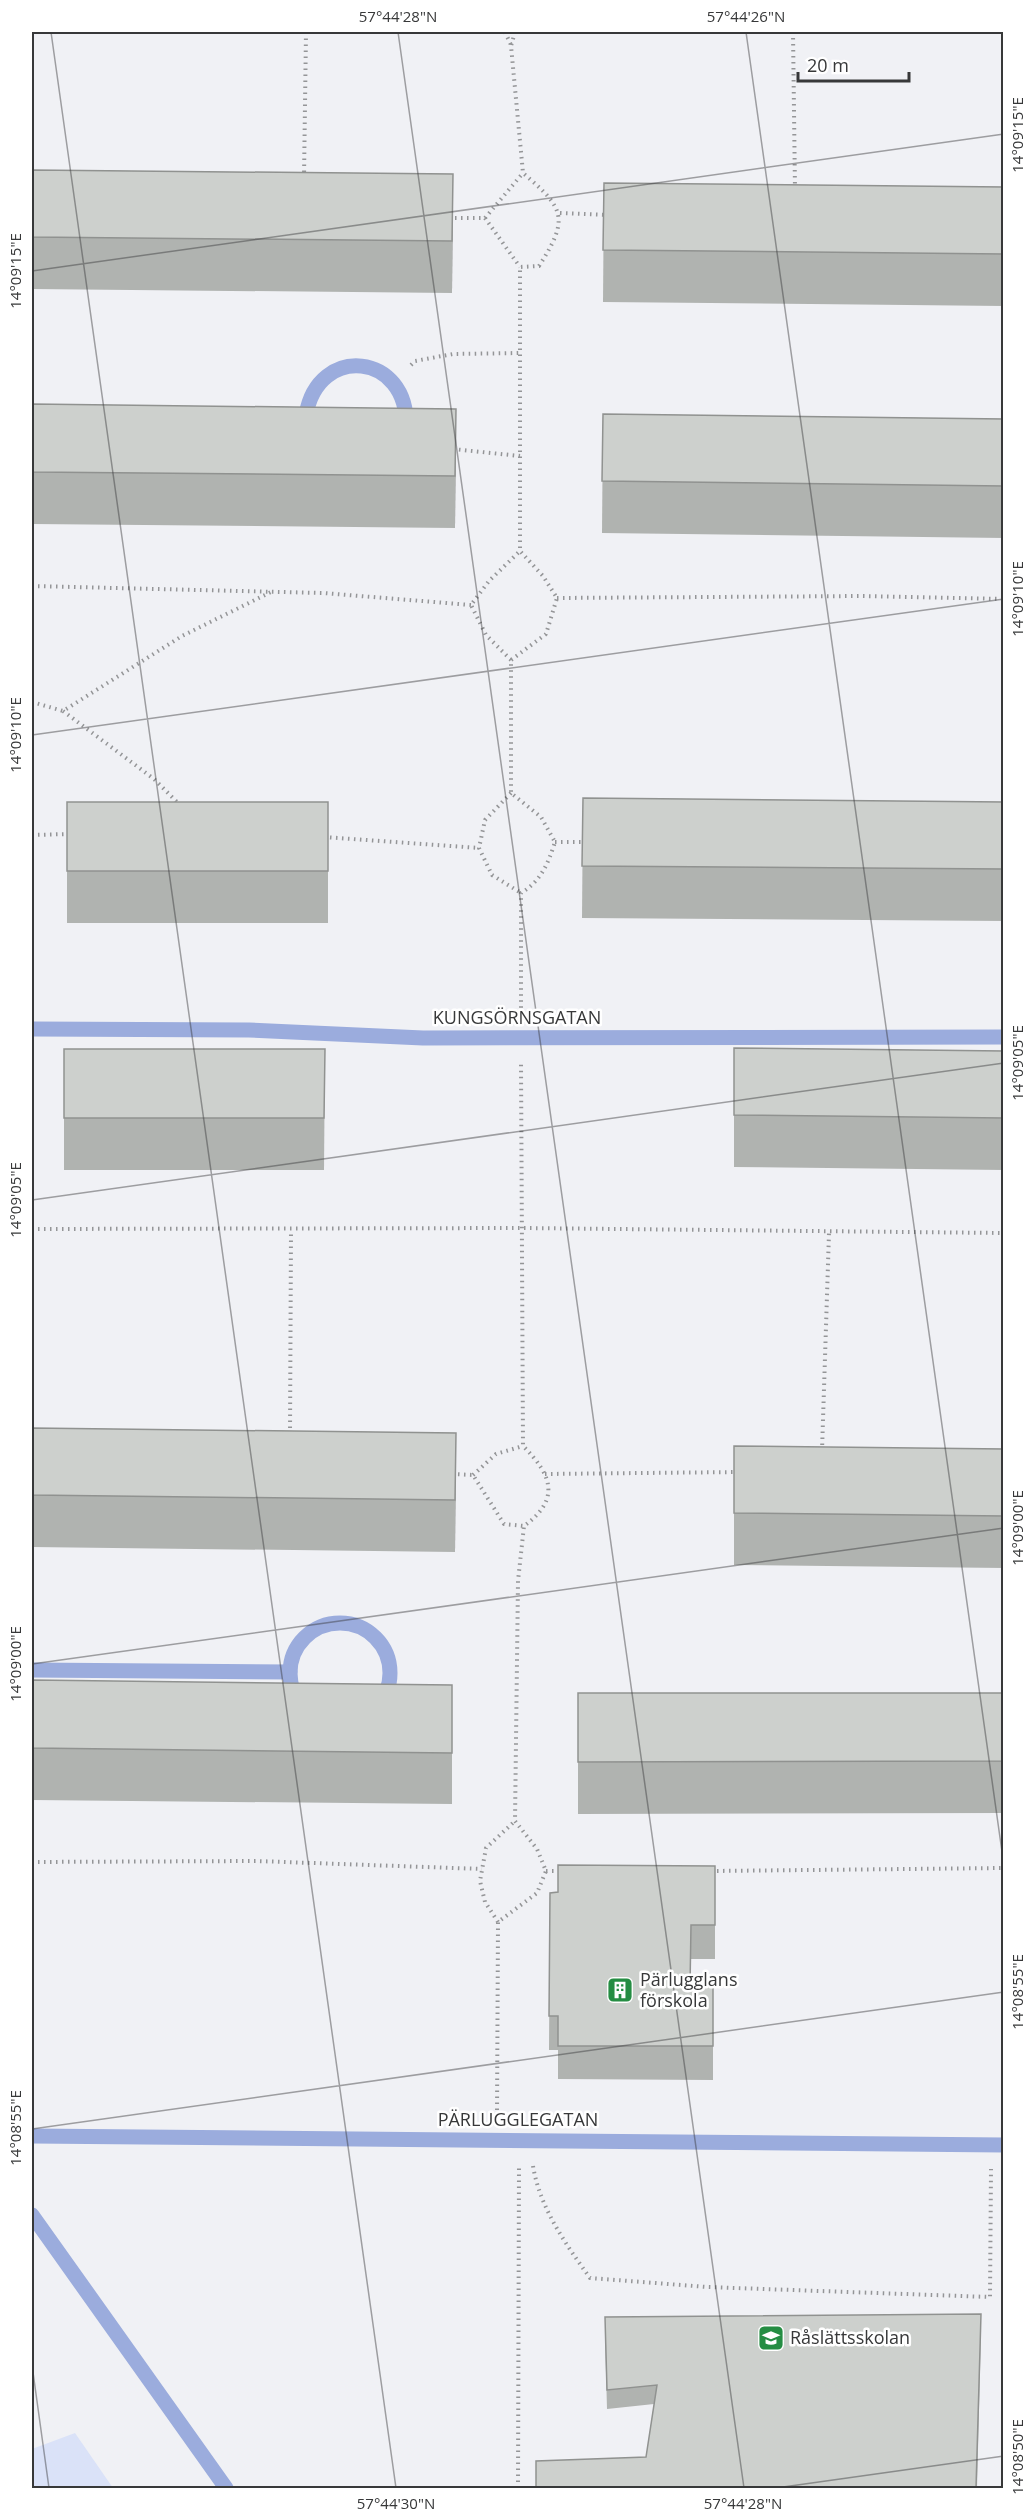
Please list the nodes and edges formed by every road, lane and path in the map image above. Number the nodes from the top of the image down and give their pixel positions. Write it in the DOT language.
graph roads {
  1 [pos="306,32"];
  2 [pos="505,32"];
  3 [pos="515,32"];
  4 [pos="793,32"];
  5 [pos="511,46"];
  6 [pos="523,173"];
  7 [pos="304,180"];
  8 [pos="796,199"];
  9 [pos="560,213"];
  10 [pos="619,216"];
  11 [pos="440,217"];
  12 [pos="485,218"];
  13 [pos="520,267"];
  14 [pos="520,353"];
  15 [pos="391,380"];
  16 [pos="305,418"];
  17 [pos="389,437"];
  18 [pos="447,448"];
  19 [pos="520,456"];
  20 [pos="520,551"];
  21 [pos="32,586"];
  22 [pos="273,591"];
  23 [pos="557,598"];
  24 [pos="1004,599"];
  25 [pos="471,605"];
  26 [pos="511,660"];
  27 [pos="32,702"];
  28 [pos="63,711"];
  29 [pos="511,793"];
  30 [pos="184,810"];
  31 [pos="78,834"];
  32 [pos="32,835"];
  33 [pos="317,837"];
  34 [pos="555,842"];
  35 [pos="591,842"];
  36 [pos="479,848"];
  37 [pos="521,893"];
  38 [pos="32,1029"];
  39 [pos="1004,1037"];
  40 [pos="521,1038"];
  41 [pos="523,1228"];
  42 [pos="32,1229"];
  43 [pos="291,1230"];
  44 [pos="828,1233"];
  45 [pos="1004,1233"];
  46 [pos="290,1444"];
  47 [pos="523,1446"];
  48 [pos="822,1460"];
  49 [pos="746,1472"];
  50 [pos="449,1474"];
  51 [pos="545,1474"];
  52 [pos="473,1475"];
  53 [pos="524,1526"];
  54 [pos="32,1670"];
  55 [pos="290,1672"];
  56 [pos="515,1821"];
  57 [pos="32,1862"];
  58 [pos="1004,1868"];
  59 [pos="482,1869"];
  60 [pos="546,1871"];
  61 [pos="569,1871"];
  62 [pos="700,1871"];
  63 [pos="498,1922"];
  64 [pos="32,2136"];
  65 [pos="496,2139"];
  66 [pos="526,2140"];
  67 [pos="997,2145"];
  68 [pos="32,2215"];
  69 [pos="226,2488"];
  70 [pos="518,2488"];
  1 -- 7 [label="path"];
  2 -- 5 [label="path"];
  3 -- 5 [label="path"];
  4 -- 8 [label="path"];
  5 -- 6 [label="path"];
  6 -- 9 [label="path"];
  6 -- 12 [label="path"];
  9 -- 10 [label="path"];
  9 -- 13 [label="path"];
  11 -- 12 [label="path"];
  12 -- 13 [label="path"];
  13 -- 14 [label="path"];
  14 -- 15 [label="path"];
  14 -- 19 [label="path"];
  15 -- 16 [label="street"];
  15 -- 17 [label="street"];
  18 -- 19 [label="path"];
  19 -- 20 [label="path"];
  20 -- 23 [label="path"];
  20 -- 25 [label="path"];
  21 -- 22 [label="path"];
  22 -- 25 [label="path"];
  22 -- 28 [label="path"];
  23 -- 24 [label="path"];
  23 -- 26 [label="path"];
  25 -- 26 [label="path"];
  26 -- 29 [label="path"];
  27 -- 28 [label="path"];
  28 -- 30 [label="path"];
  29 -- 34 [label="path"];
  29 -- 36 [label="path"];
  31 -- 32 [label="path"];
  33 -- 36 [label="path"];
  34 -- 35 [label="path"];
  34 -- 37 [label="path"];
  36 -- 37 [label="path"];
  37 -- 40 [label="path"];
  38 -- 40 [label="street, KUNGSÖRNSGATAN"];
  39 -- 40 [label="street, KUNGSÖRNSGATAN"];
  40 -- 41 [label="path"];
  41 -- 43 [label="path"];
  41 -- 44 [label="path"];
  41 -- 47 [label="path"];
  42 -- 43 [label="path"];
  43 -- 46 [label="path"];
  44 -- 45 [label="path"];
  44 -- 48 [label="path"];
  47 -- 51 [label="path"];
  47 -- 52 [label="path"];
  49 -- 51 [label="path"];
  50 -- 52 [label="path"];
  51 -- 53 [label="path"];
  52 -- 53 [label="path"];
  53 -- 56 [label="path"];
  54 -- 55 [label="street"];
  55 -- 55 [label="street"];
  56 -- 59 [label="path"];
  56 -- 60 [label="path"];
  57 -- 59 [label="path"];
  58 -- 62 [label="path"];
  59 -- 63 [label="path"];
  60 -- 61 [label="path"];
  60 -- 63 [label="path"];
  63 -- 65 [label="path"];
  64 -- 65 [label="street, PÄRLUGGLEGATAN"];
  65 -- 66 [label="street, PÄRLUGGLEGATAN"];
  66 -- 67 [label="street, PÄRLUGGLEGATAN"];
  66 -- 67 [label="path"];
  66 -- 70 [label="path"];
  68 -- 69 [label="street"];
}
